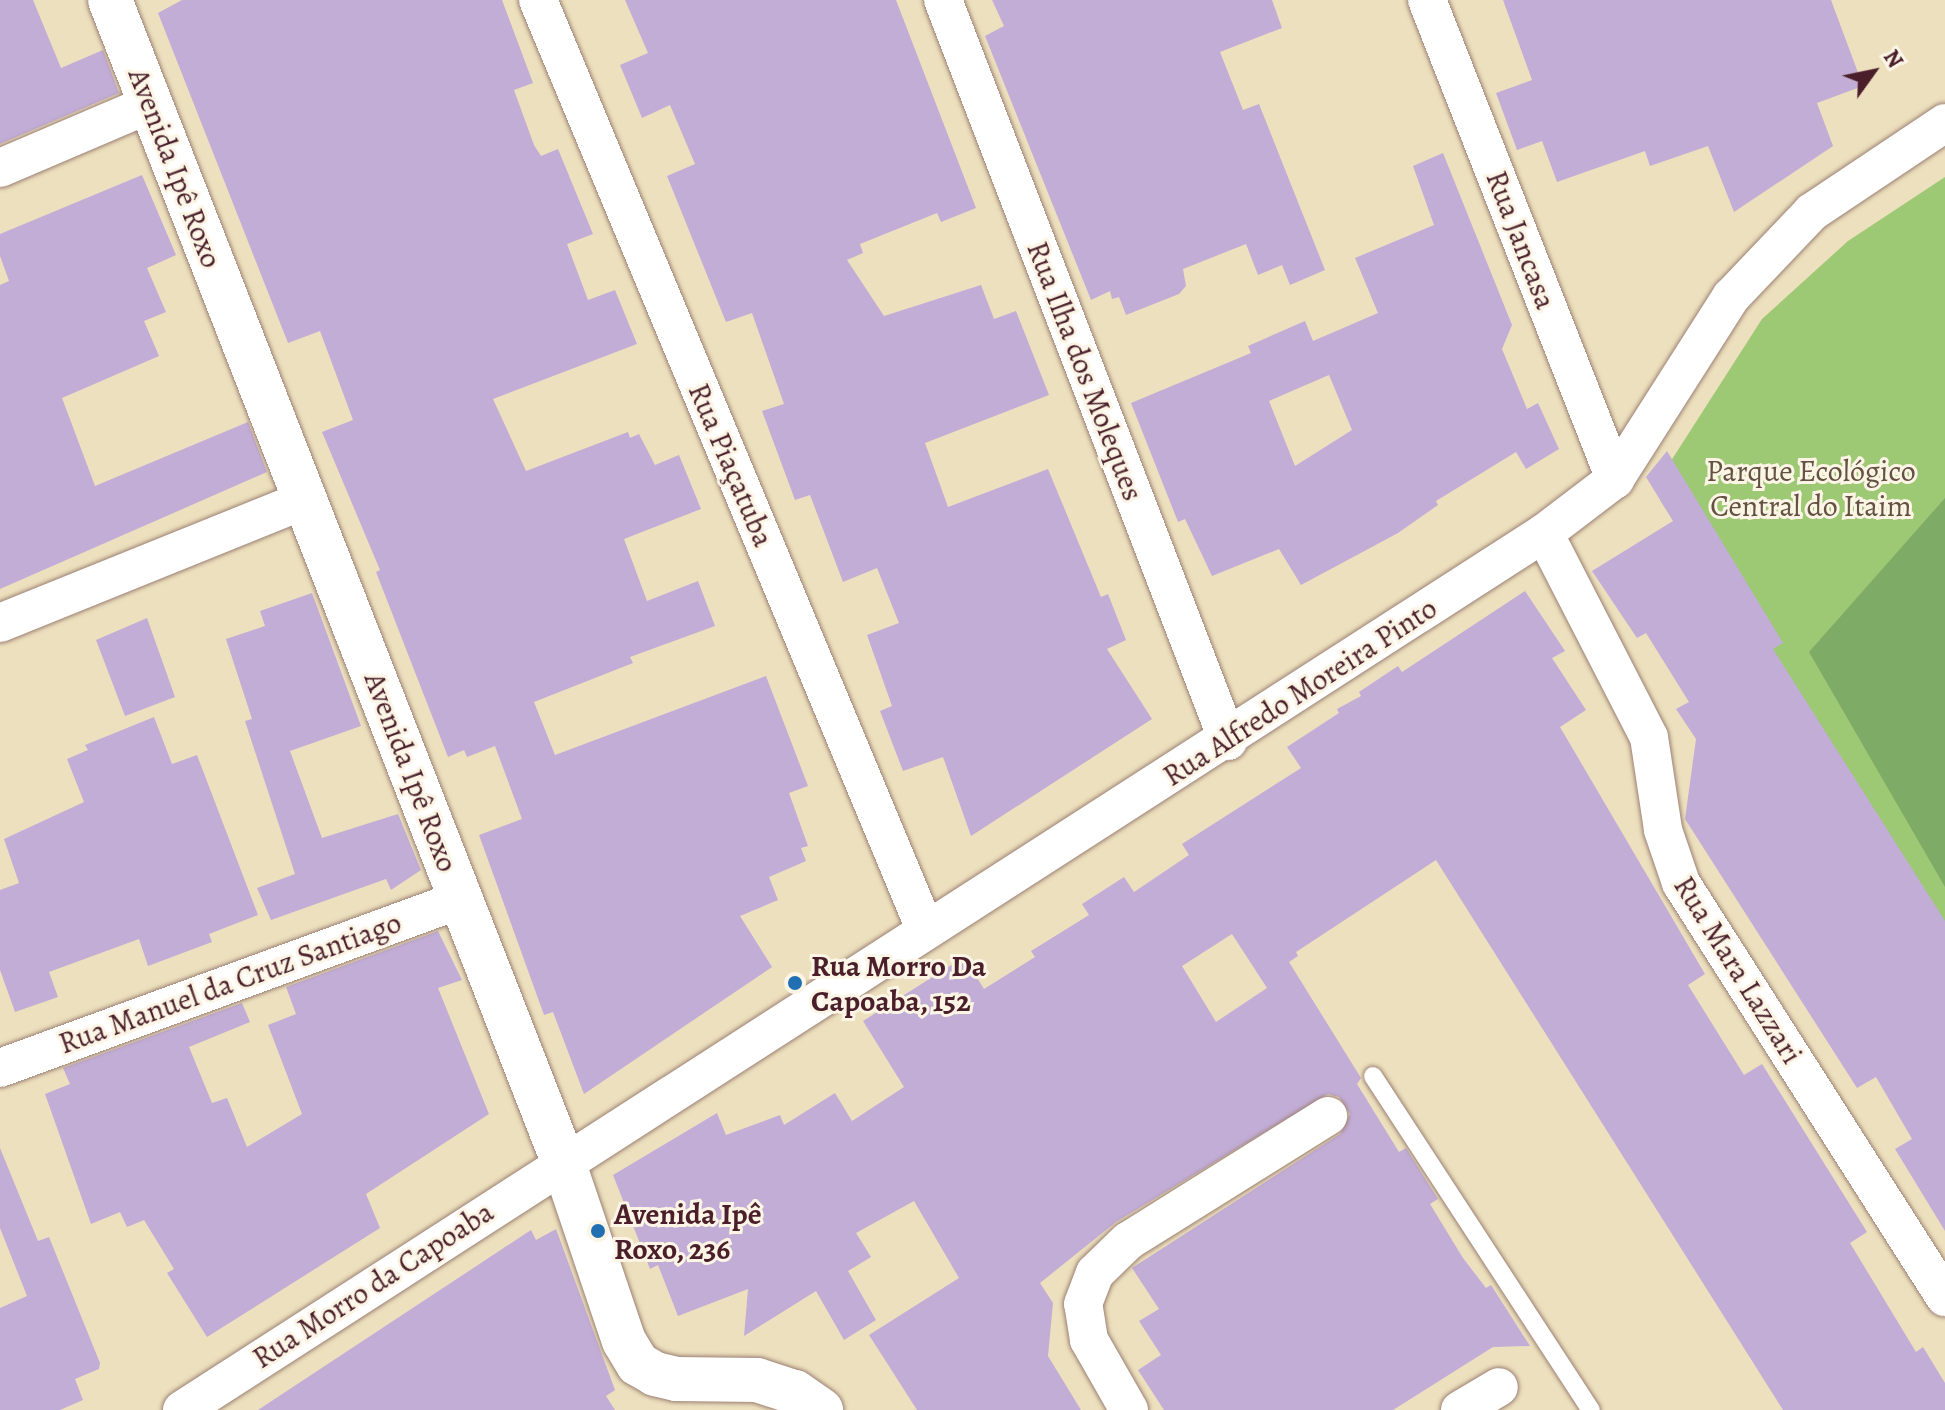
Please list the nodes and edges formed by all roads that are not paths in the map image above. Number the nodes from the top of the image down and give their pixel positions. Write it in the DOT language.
graph roads {
  1 [pos="110,0"];
  2 [pos="538,0"];
  3 [pos="943,0"];
  4 [pos="1427,0"];
  5 [pos="150,104"];
  6 [pos="1945,123"];
  7 [pos="0,168"];
  8 [pos="1615,479"];
  9 [pos="305,500"];
  10 [pos="1544,533"];
  11 [pos="0,623"];
  12 [pos="1228,741"];
  13 [pos="461,899"];
  14 [pos="925,929"];
  15 [pos="0,1068"];
  16 [pos="1373,1076"];
  17 [pos="1328,1116"];
  18 [pos="563,1161"];
  19 [pos="1945,1297"];
  20 [pos="1499,1387"];
  21 [pos="182,1410"];
  22 [pos="821,1410"];
  23 [pos="1129,1410"];
  24 [pos="1460,1410"];
  25 [pos="1591,1410"];
  1 -- 5 [label="street, Avenida Ipê Roxo"];
  2 -- 14 [label="street, Rua Piaçatuba"];
  3 -- 12 [label="street, Rua Ilha dos Moleques"];
  4 -- 8 [label="street, Rua Jancasa"];
  5 -- 7 [label="street"];
  5 -- 9 [label="street, Avenida Ipê Roxo"];
  6 -- 8 [label="street, Rua Alfredo Moreira Pinto"];
  8 -- 10 [label="street, Rua Alfredo Moreira Pinto"];
  9 -- 11 [label="street"];
  9 -- 13 [label="street, Avenida Ipê Roxo"];
  10 -- 12 [label="street, Rua Alfredo Moreira Pinto"];
  10 -- 19 [label="street, Rua Mara Lazzari"];
  12 -- 14 [label="street, Rua Alfredo Moreira Pinto"];
  13 -- 15 [label="street, Rua Manuel da Cruz Santiago"];
  13 -- 18 [label="street, Avenida Ipê Roxo"];
  14 -- 18 [label="street, Rua Alfredo Moreira Pinto"];
  16 -- 25 [label="lane"];
  17 -- 23 [label="street"];
  18 -- 21 [label="street, Rua Morro da Capoaba"];
  18 -- 22 [label="street, Avenida Ipê Roxo"];
  20 -- 24 [label="street"];
}
